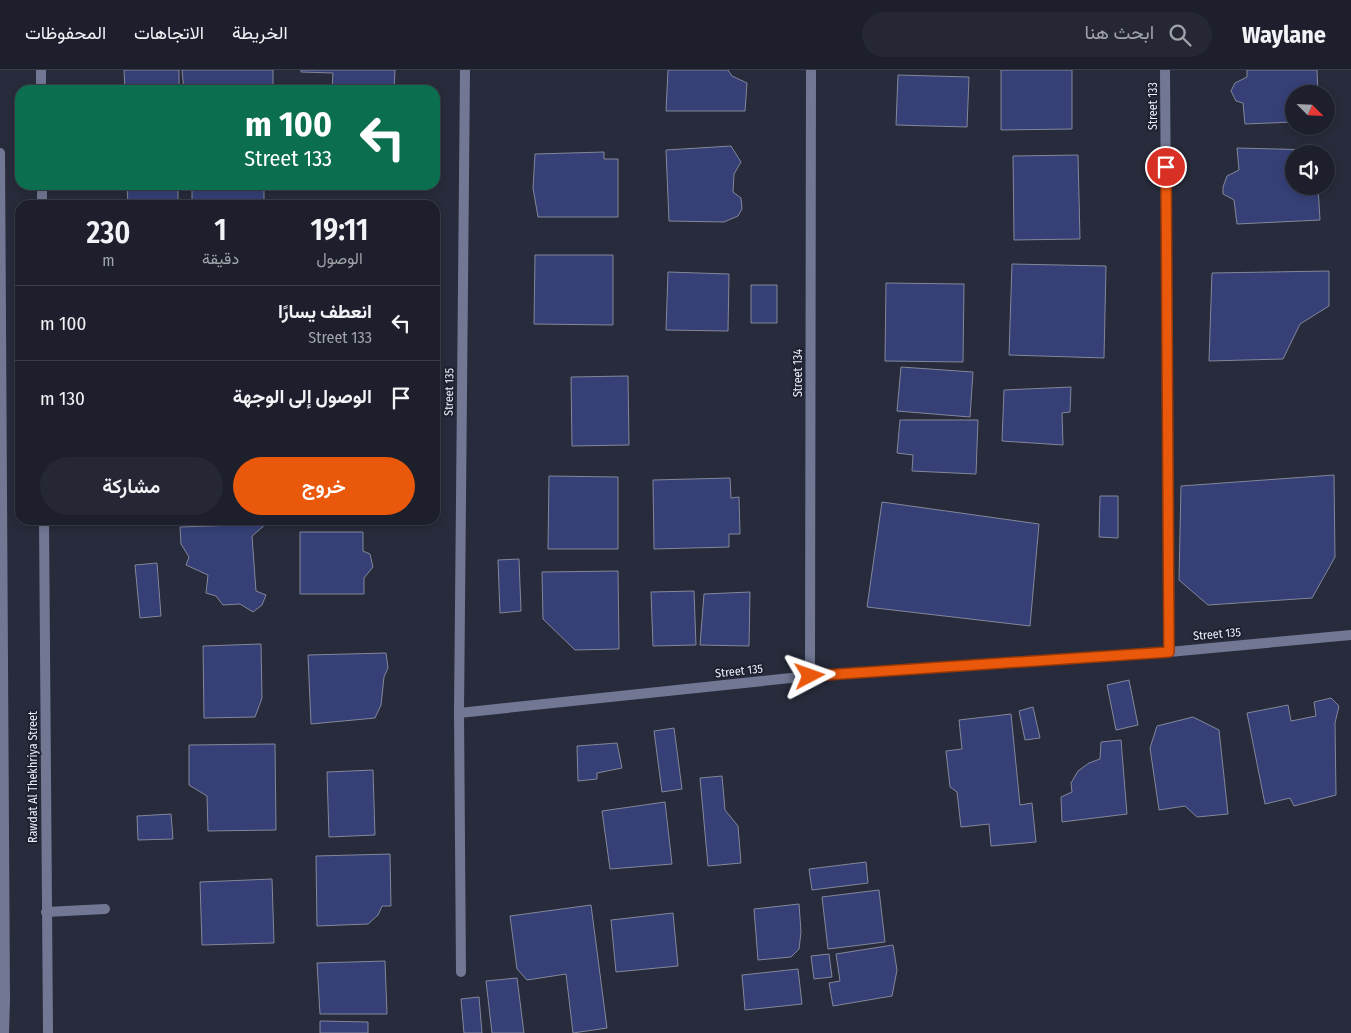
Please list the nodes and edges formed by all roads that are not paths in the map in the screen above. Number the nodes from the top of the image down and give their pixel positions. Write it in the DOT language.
graph roads {
  1 [pos="41,70"];
  2 [pos="465,70"];
  3 [pos="811,70"];
  4 [pos="1165,70"];
  5 [pos="41,85"];
  6 [pos="0,153"];
  7 [pos="44,525"];
  8 [pos="1351,634"];
  9 [pos="1169,652"];
  10 [pos="810,676"];
  11 [pos="458,713"];
  12 [pos="105,909"];
  13 [pos="46,912"];
  14 [pos="461,972"];
  15 [pos="4,1033"];
  16 [pos="48,1033"];
  1 -- 5 [label="street"];
  2 -- 11 [label="street, Street 135"];
  3 -- 10 [label="street, Street 134"];
  4 -- 9 [label="street, Street 133"];
  6 -- 15 [label="street"];
  7 -- 13 [label="street, Rawdat Al Thekhriya Street"];
  8 -- 9 [label="street, Street 135"];
  9 -- 10 [label="street, Street 135"];
  10 -- 11 [label="street, Street 135"];
  11 -- 14 [label="street, Street 135"];
  12 -- 13 [label="street"];
  13 -- 16 [label="street, Rawdat Al Thekhriya Street"];
}
